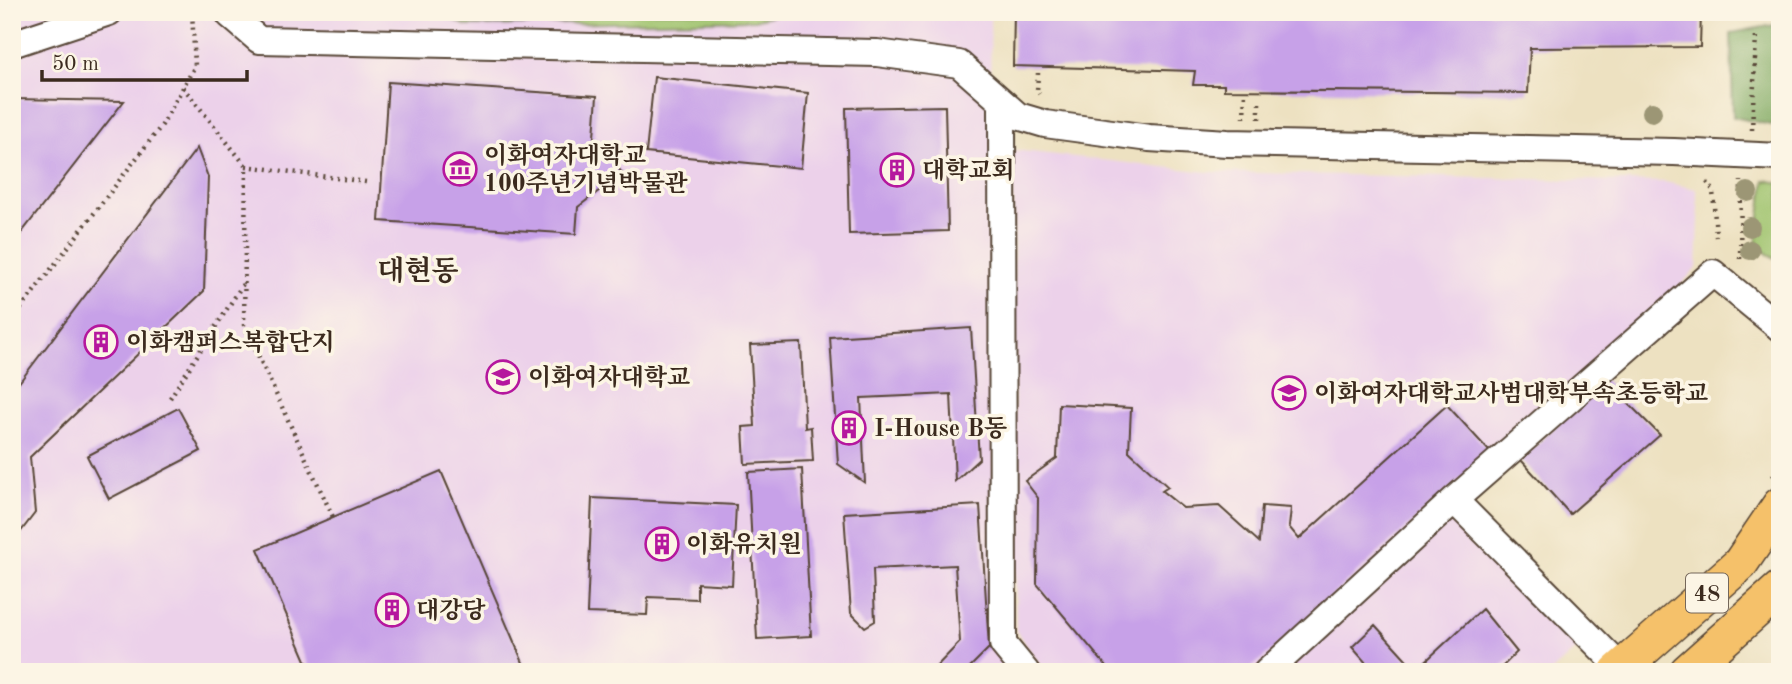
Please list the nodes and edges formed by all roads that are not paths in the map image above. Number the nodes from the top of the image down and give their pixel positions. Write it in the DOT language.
graph roads {
  1 [pos="108,12"];
  2 [pos="230,13"];
  3 [pos="12,44"];
  4 [pos="1002,102"];
  5 [pos="1780,157"];
  6 [pos="1780,328"];
  7 [pos="1454,500"];
  8 [pos="1780,505"];
  9 [pos="1780,528"];
  10 [pos="1740,564"];
  11 [pos="1780,589"];
  12 [pos="1619,670"];
  13 [pos="1026,672"];
  14 [pos="1267,672"];
  15 [pos="1687,672"];
  1 -- 3 [label="street"];
  2 -- 4 [label="street"];
  4 -- 5 [label="street"];
  4 -- 13 [label="street"];
  6 -- 7 [label="street"];
  7 -- 12 [label="street"];
  7 -- 14 [label="street"];
  8 -- 10 [label="main road, 48"];
  9 -- 10 [label="street"];
  10 -- 12 [label="main road, 48"];
  11 -- 15 [label="main road, 48"];
}
